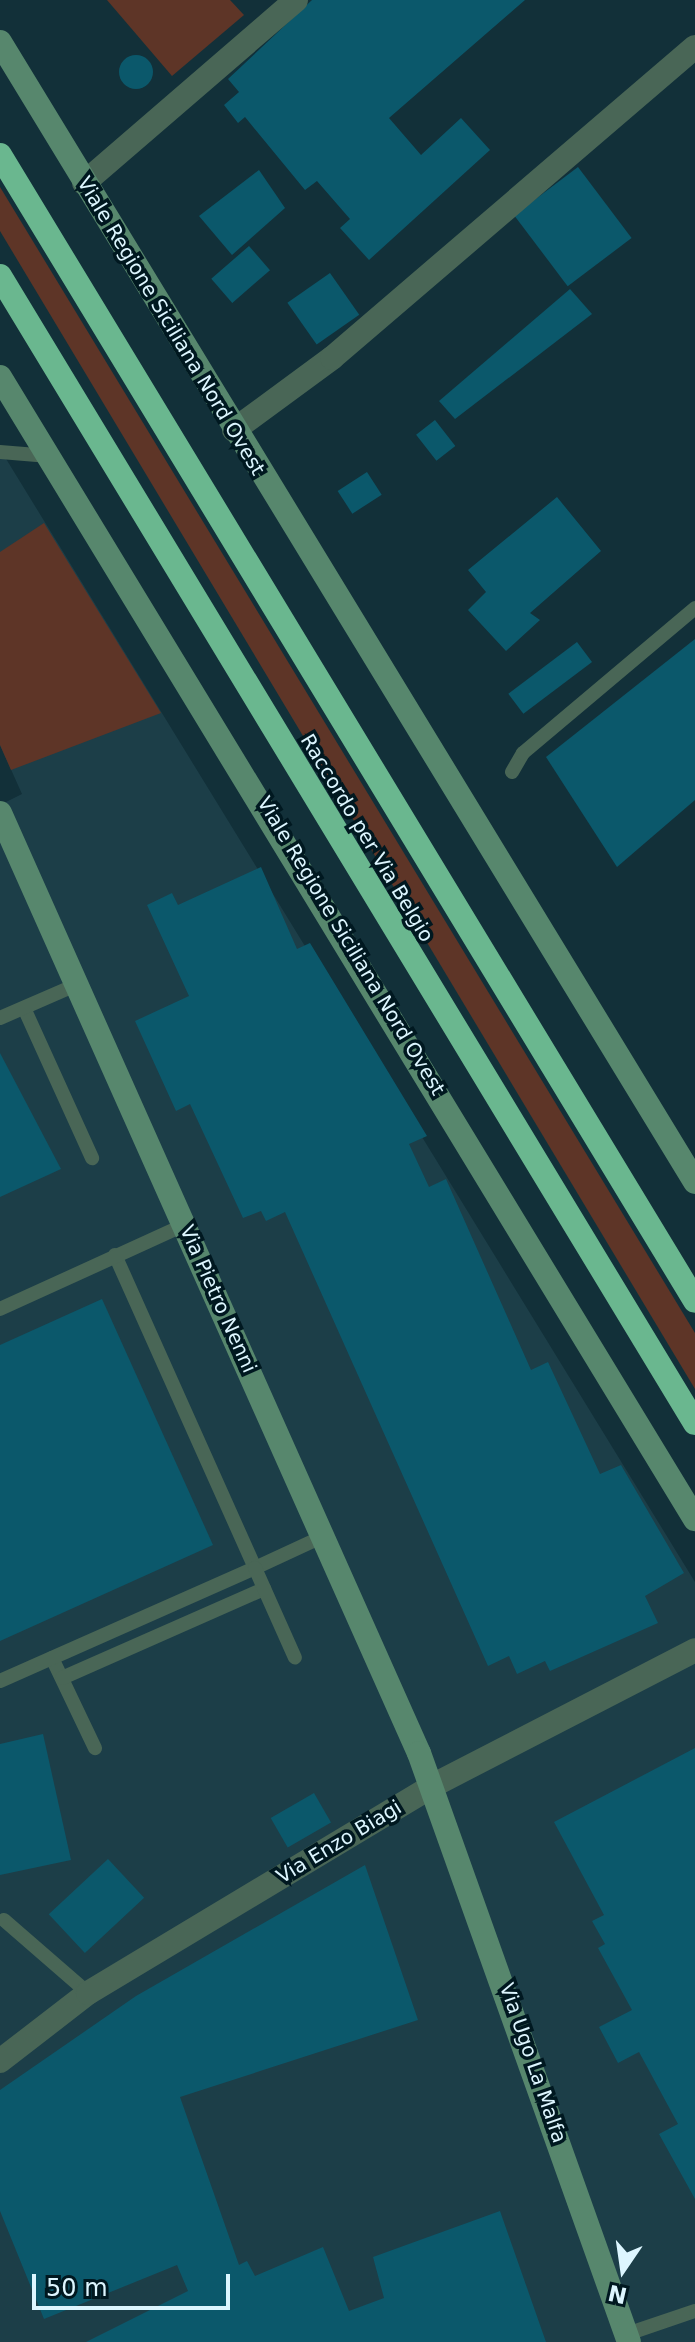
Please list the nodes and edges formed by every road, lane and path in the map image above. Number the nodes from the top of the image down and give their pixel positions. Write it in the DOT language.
graph roads {
  1 [pos="296,0"];
  2 [pos="0,42"];
  3 [pos="695,47"];
  4 [pos="0,155"];
  5 [pos="84,183"];
  6 [pos="0,276"];
  7 [pos="0,377"];
  8 [pos="234,430"];
  9 [pos="0,452"];
  10 [pos="49,456"];
  11 [pos="695,608"];
  12 [pos="512,772"];
  13 [pos="0,813"];
  14 [pos="76,985"];
  15 [pos="24,1008"];
  16 [pos="0,1018"];
  17 [pos="92,1158"];
  18 [pos="695,1182"];
  19 [pos="184,1225"];
  20 [pos="115,1255"];
  21 [pos="695,1301"];
  22 [pos="0,1309"];
  23 [pos="695,1423"];
  24 [pos="695,1519"];
  25 [pos="324,1536"];
  26 [pos="255,1568"];
  27 [pos="264,1589"];
  28 [pos="695,1650"];
  29 [pos="52,1658"];
  30 [pos="295,1658"];
  31 [pos="62,1678"];
  32 [pos="0,1681"];
  33 [pos="95,1748"];
  34 [pos="432,1786"];
  35 [pos="4,1920"];
  36 [pos="88,1993"];
  37 [pos="0,2061"];
  38 [pos="695,2311"];
  39 [pos="628,2338"];
  1 -- 5 [label="street"];
  2 -- 5 [label="street, Viale Regione Siciliana Nord Ovest"];
  3 -- 8 [label="street"];
  4 -- 21 [label="highway, Raccordo per Via Belgio"];
  5 -- 8 [label="street, Viale Regione Siciliana Nord Ovest"];
  6 -- 23 [label="highway, Raccordo per Via Belgio"];
  7 -- 10 [label="street, Viale Regione Siciliana Nord Ovest"];
  8 -- 18 [label="street, Viale Regione Siciliana Nord Ovest"];
  9 -- 10 [label="lane"];
  10 -- 24 [label="street, Viale Regione Siciliana Nord Ovest"];
  11 -- 12 [label="lane"];
  13 -- 14 [label="street, Via Pietro Nenni"];
  14 -- 15 [label="lane"];
  14 -- 19 [label="street, Via Pietro Nenni"];
  15 -- 16 [label="lane"];
  15 -- 17 [label="lane"];
  19 -- 20 [label="lane"];
  19 -- 25 [label="street, Via Pietro Nenni"];
  20 -- 22 [label="lane"];
  20 -- 26 [label="lane"];
  25 -- 26 [label="lane"];
  25 -- 34 [label="street, Via Pietro Nenni"];
  26 -- 27 [label="lane"];
  26 -- 29 [label="lane"];
  27 -- 30 [label="lane"];
  27 -- 31 [label="lane"];
  28 -- 34 [label="street, Via Enzo Biagi"];
  29 -- 31 [label="lane"];
  29 -- 32 [label="lane"];
  31 -- 33 [label="lane"];
  34 -- 36 [label="street, Via Enzo Biagi"];
  34 -- 39 [label="street, Via Ugo La Malfa"];
  35 -- 36 [label="lane"];
  36 -- 37 [label="street, Via Enzo Biagi"];
  38 -- 39 [label="lane"];
}
